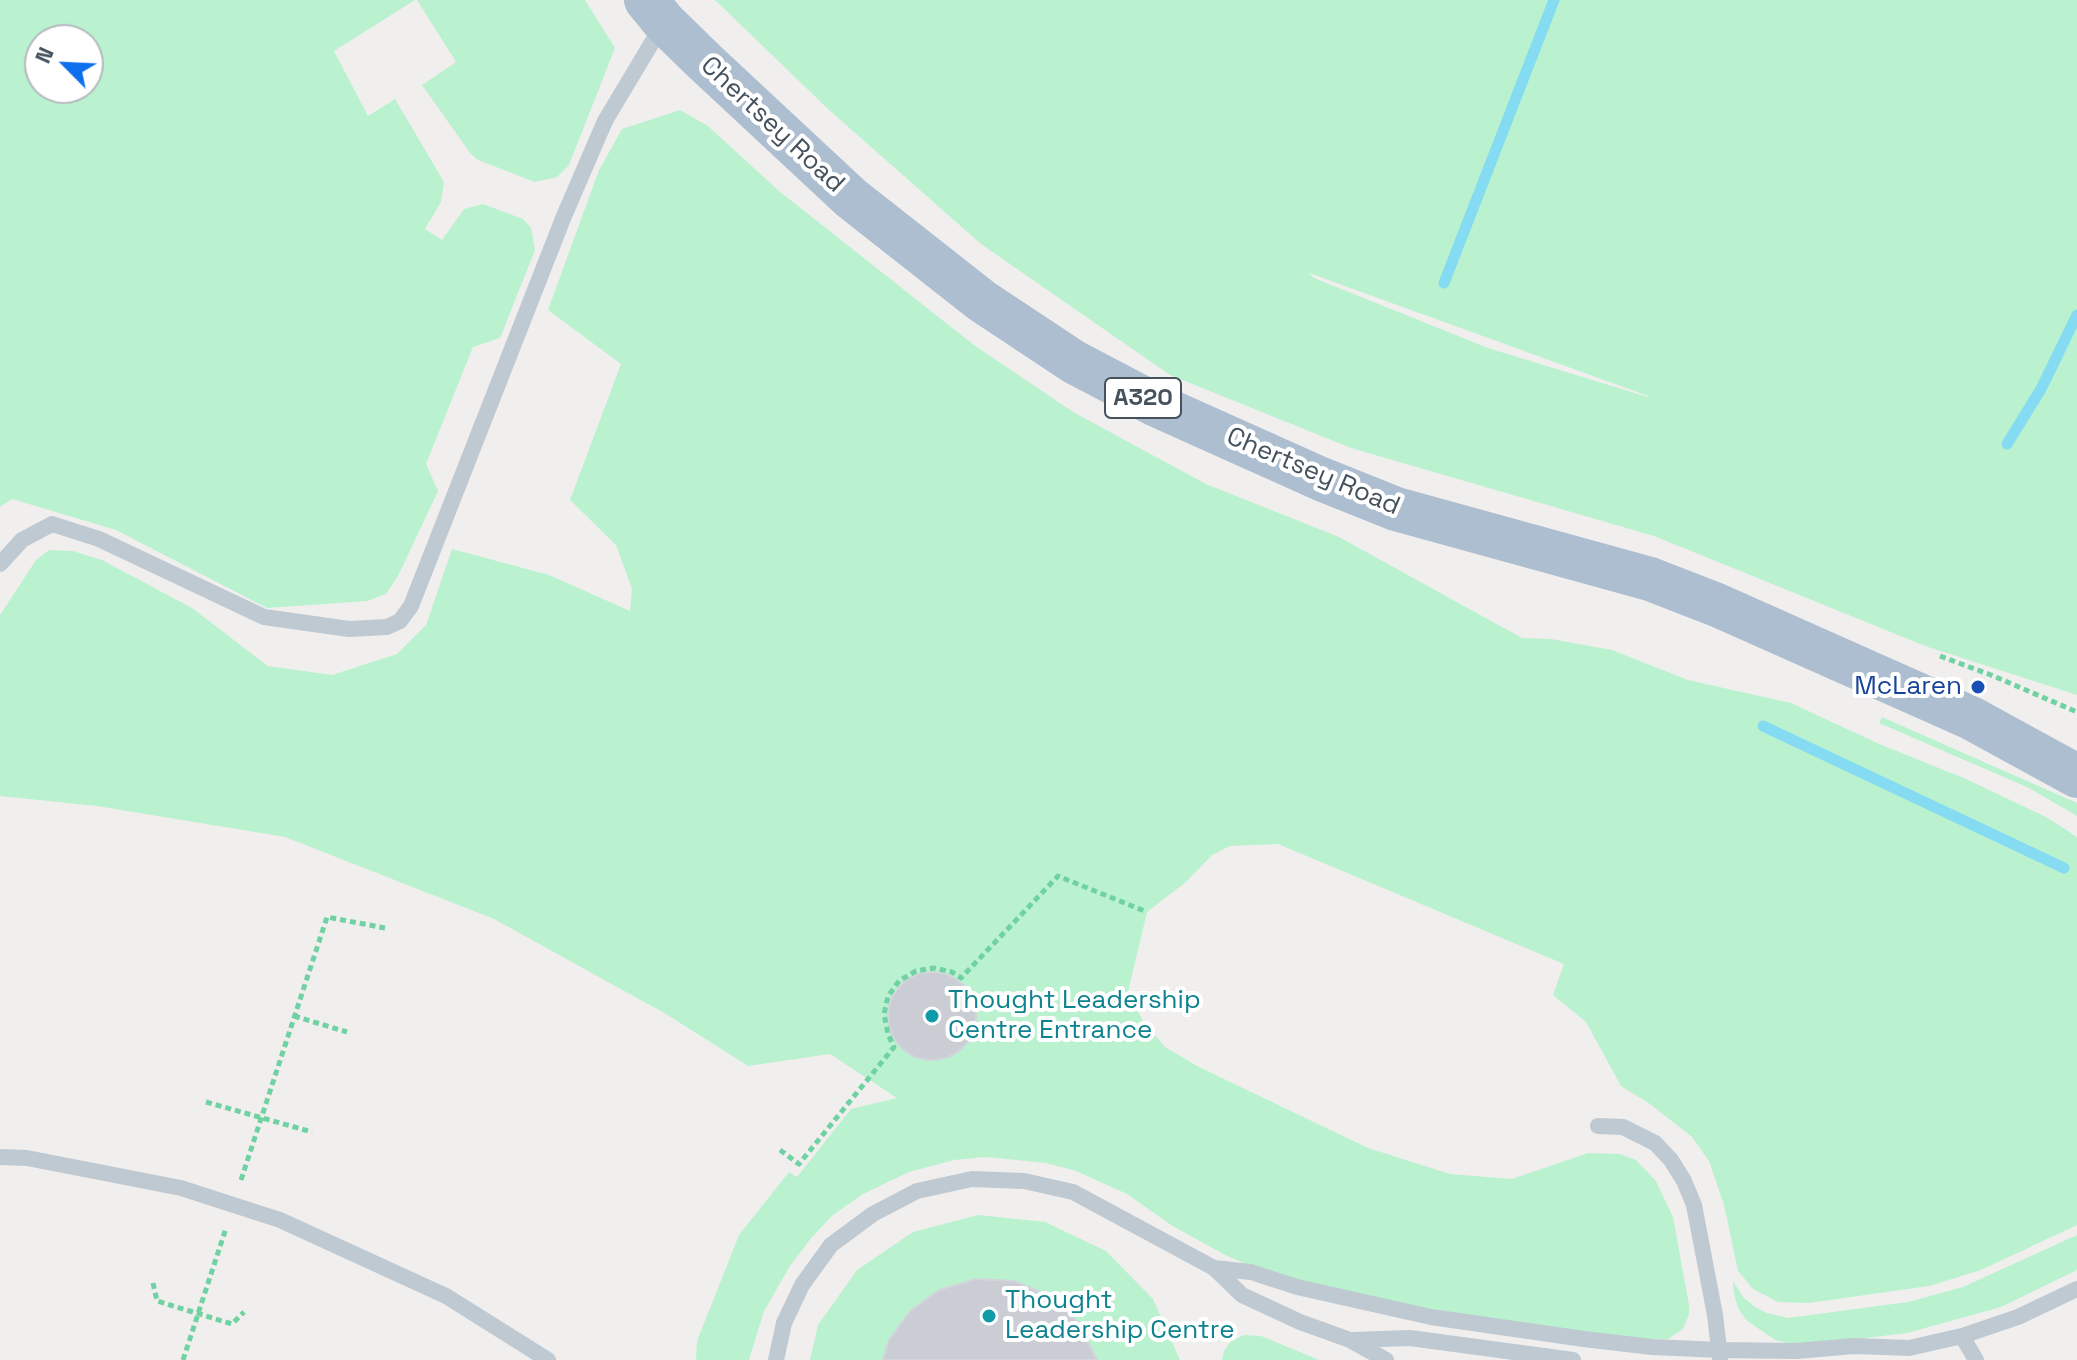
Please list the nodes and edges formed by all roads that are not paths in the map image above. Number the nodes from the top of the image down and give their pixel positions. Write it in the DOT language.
graph roads {
  1 [pos="655,11"];
  2 [pos="0,564"];
  3 [pos="2077,776"];
  4 [pos="1598,1126"];
  5 [pos="0,1157"];
  6 [pos="1214,1268"];
  7 [pos="2077,1289"];
  8 [pos="1962,1336"];
  9 [pos="1350,1340"];
  10 [pos="1909,1348"];
  11 [pos="1720,1355"];
  12 [pos="548,1360"];
  13 [pos="776,1360"];
  14 [pos="1386,1360"];
  15 [pos="1573,1360"];
  16 [pos="1887,1360"];
  17 [pos="1976,1360"];
  1 -- 2 [label="lane"];
  1 -- 3 [label="main road, Chertsey Road / A320"];
  4 -- 11 [label="lane"];
  5 -- 12 [label="lane"];
  6 -- 9 [label="lane"];
  6 -- 11 [label="lane"];
  6 -- 13 [label="lane"];
  7 -- 8 [label="lane"];
  8 -- 10 [label="lane"];
  8 -- 17 [label="lane"];
  9 -- 14 [label="lane"];
  9 -- 15 [label="lane"];
  10 -- 11 [label="lane"];
  10 -- 16 [label="lane"];
}
